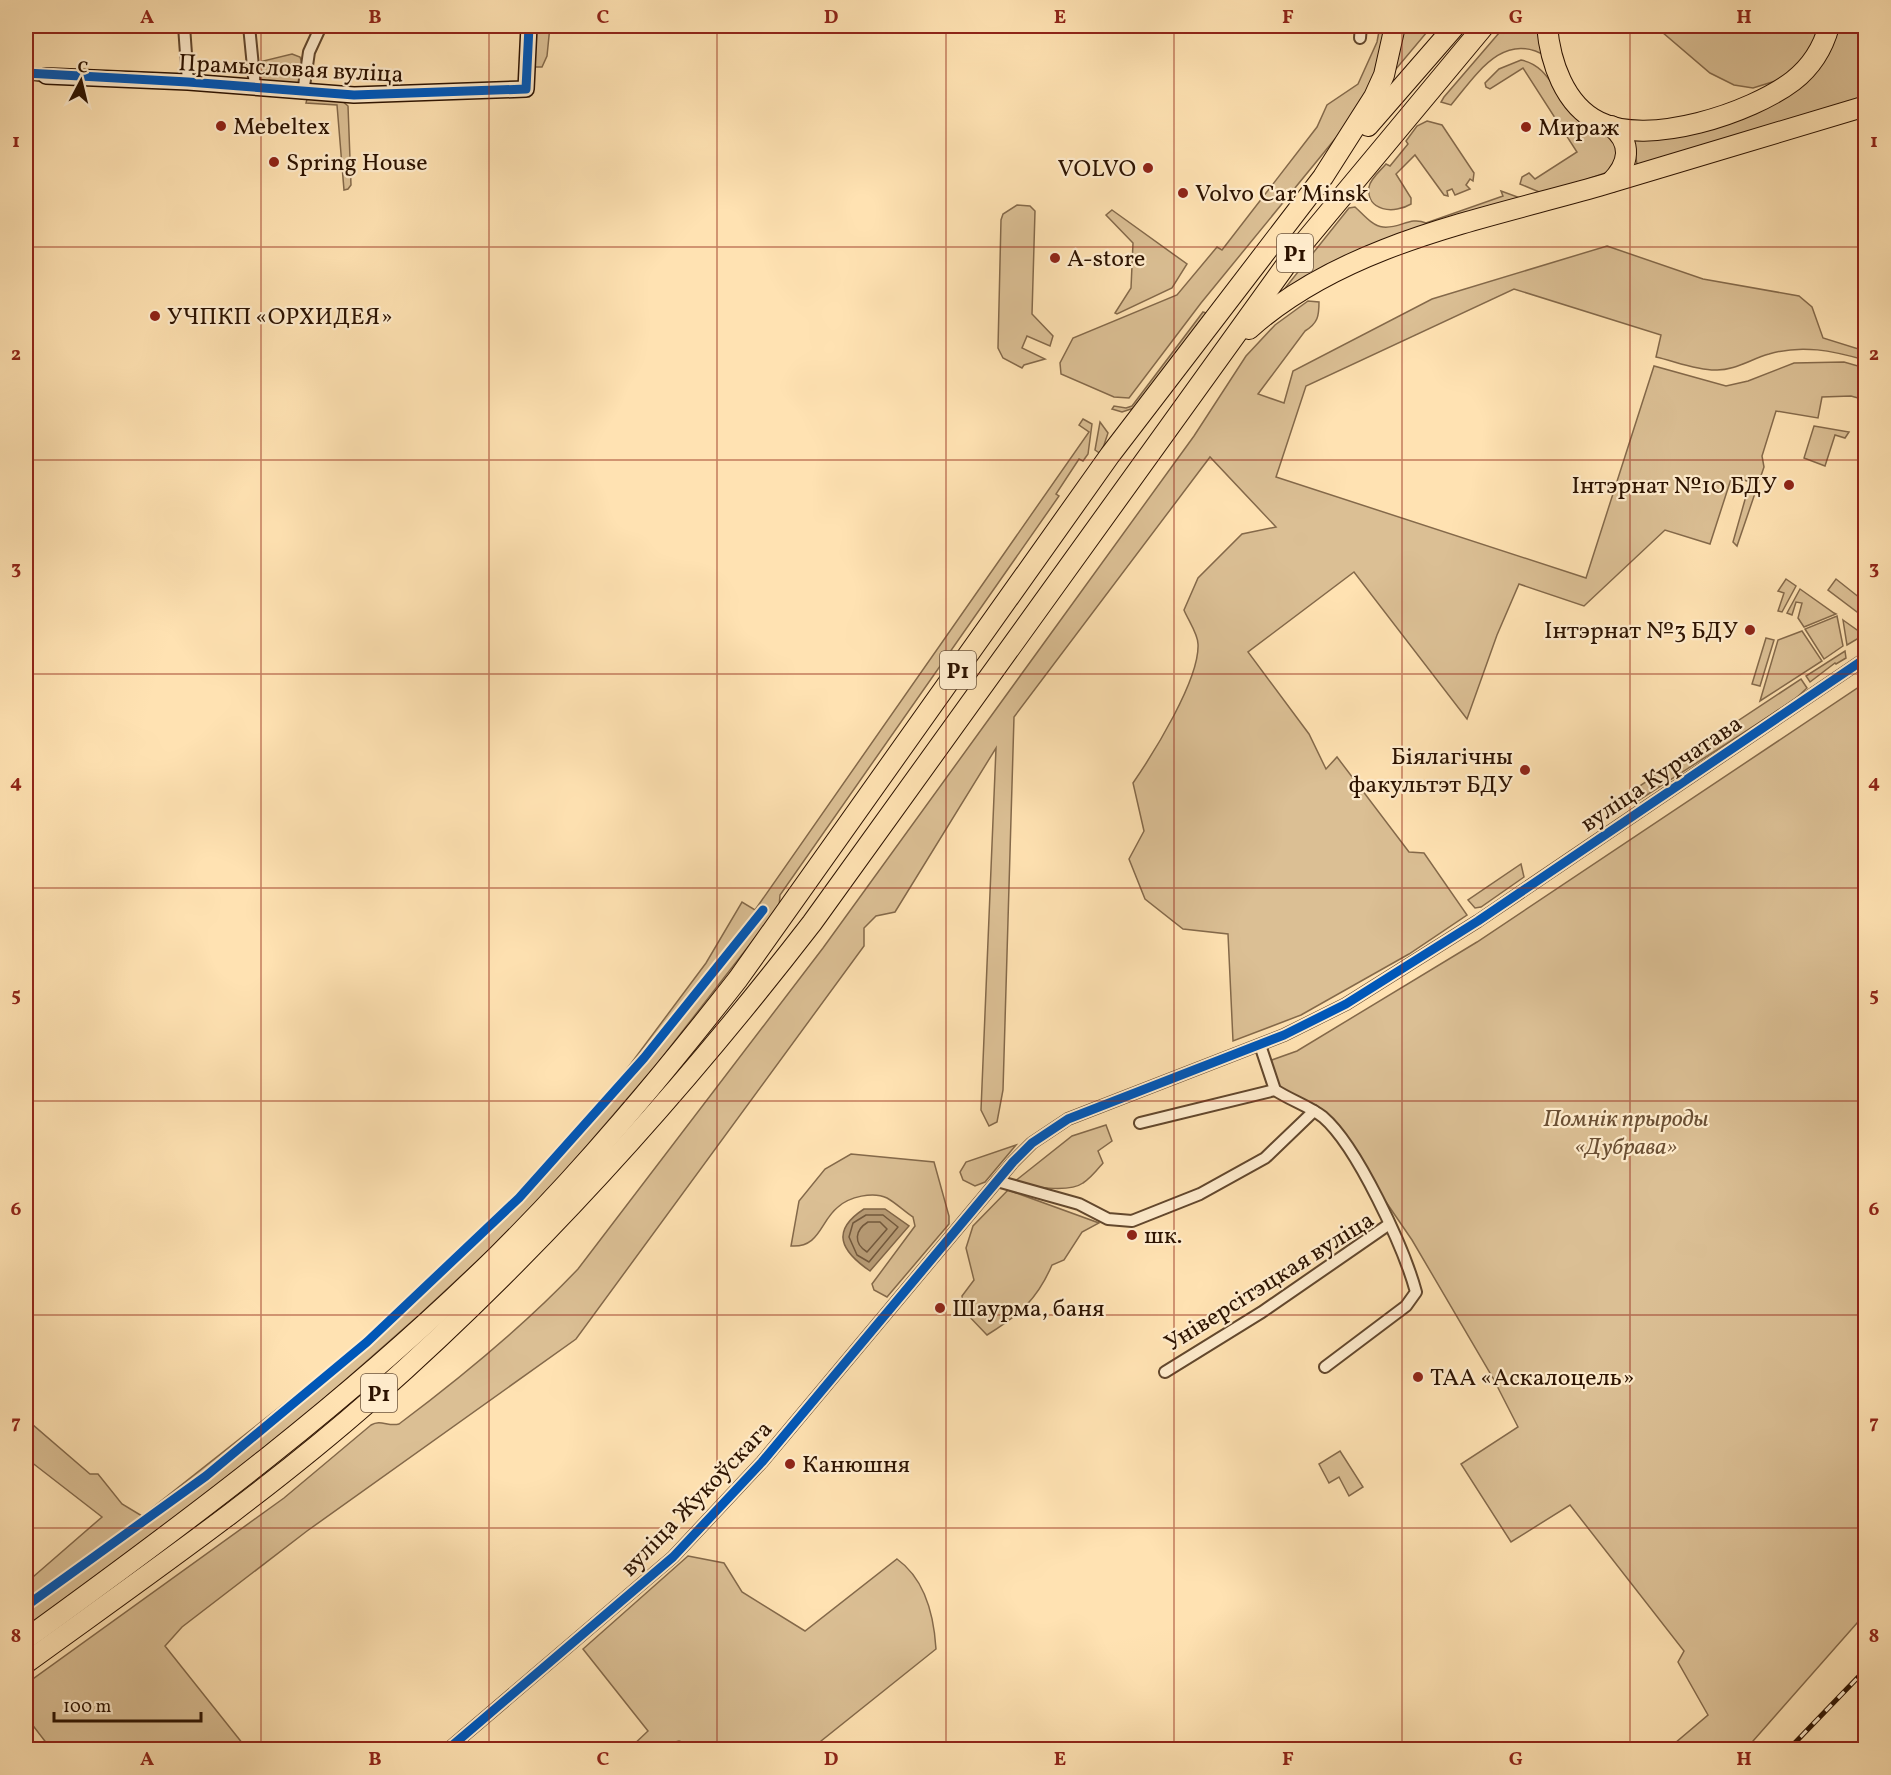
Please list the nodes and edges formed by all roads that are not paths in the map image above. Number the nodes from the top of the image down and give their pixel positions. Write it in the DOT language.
graph roads {
  1 [pos="184,26"];
  2 [pos="249,26"];
  3 [pos="321,26"];
  4 [pos="529,26"];
  5 [pos="1361,26"];
  6 [pos="1395,26"];
  7 [pos="1455,26"];
  8 [pos="1484,26"];
  9 [pos="1547,26"];
  10 [pos="1829,26"];
  11 [pos="1360,38"];
  12 [pos="26,74"];
  13 [pos="46,76"];
  14 [pos="188,82"];
  15 [pos="255,87"];
  16 [pos="303,93"];
  17 [pos="1866,106"];
  18 [pos="1611,126"];
  19 [pos="1323,177"];
  20 [pos="1611,182"];
  21 [pos="1225,350"];
  22 [pos="1866,658"];
  23 [pos="1260,1045"];
  24 [pos="1275,1090"];
  25 [pos="1314,1111"];
  26 [pos="1140,1123"];
  27 [pos="997,1181"];
  28 [pos="1388,1225"];
  29 [pos="1325,1367"];
  30 [pos="1165,1372"];
  31 [pos="26,1639"];
  32 [pos="26,1663"];
  33 [pos="447,1749"];
  1 -- 14 [label="street"];
  2 -- 15 [label="street"];
  3 -- 16 [label="street"];
  4 -- 16 [label="street, Прамысловая вуліца"];
  5 -- 11 [label="street"];
  6 -- 19 [label="highway"];
  7 -- 19 [label="highway, Р1"];
  8 -- 21 [label="highway, Р1"];
  9 -- 18 [label="highway"];
  10 -- 18 [label="highway"];
  12 -- 13 [label="street"];
  13 -- 14 [label="street, Прамысловая вуліца"];
  14 -- 15 [label="street, Прамысловая вуліца"];
  15 -- 16 [label="street, Прамысловая вуліца"];
  17 -- 20 [label="highway"];
  18 -- 20 [label="highway"];
  19 -- 31 [label="highway, Р1"];
  20 -- 21 [label="highway"];
  21 -- 32 [label="highway, Р1"];
  22 -- 23 [label="street, вуліца Курчатава"];
  23 -- 24 [label="street"];
  23 -- 27 [label="street, вуліца Жукоўскага"];
  24 -- 25 [label="street"];
  24 -- 26 [label="street"];
  25 -- 27 [label="street"];
  25 -- 28 [label="street"];
  27 -- 33 [label="street, вуліца Жукоўскага"];
  28 -- 29 [label="street, Універсітэцкая вуліца"];
  28 -- 30 [label="street, Універсітэцкая вуліца"];
}
